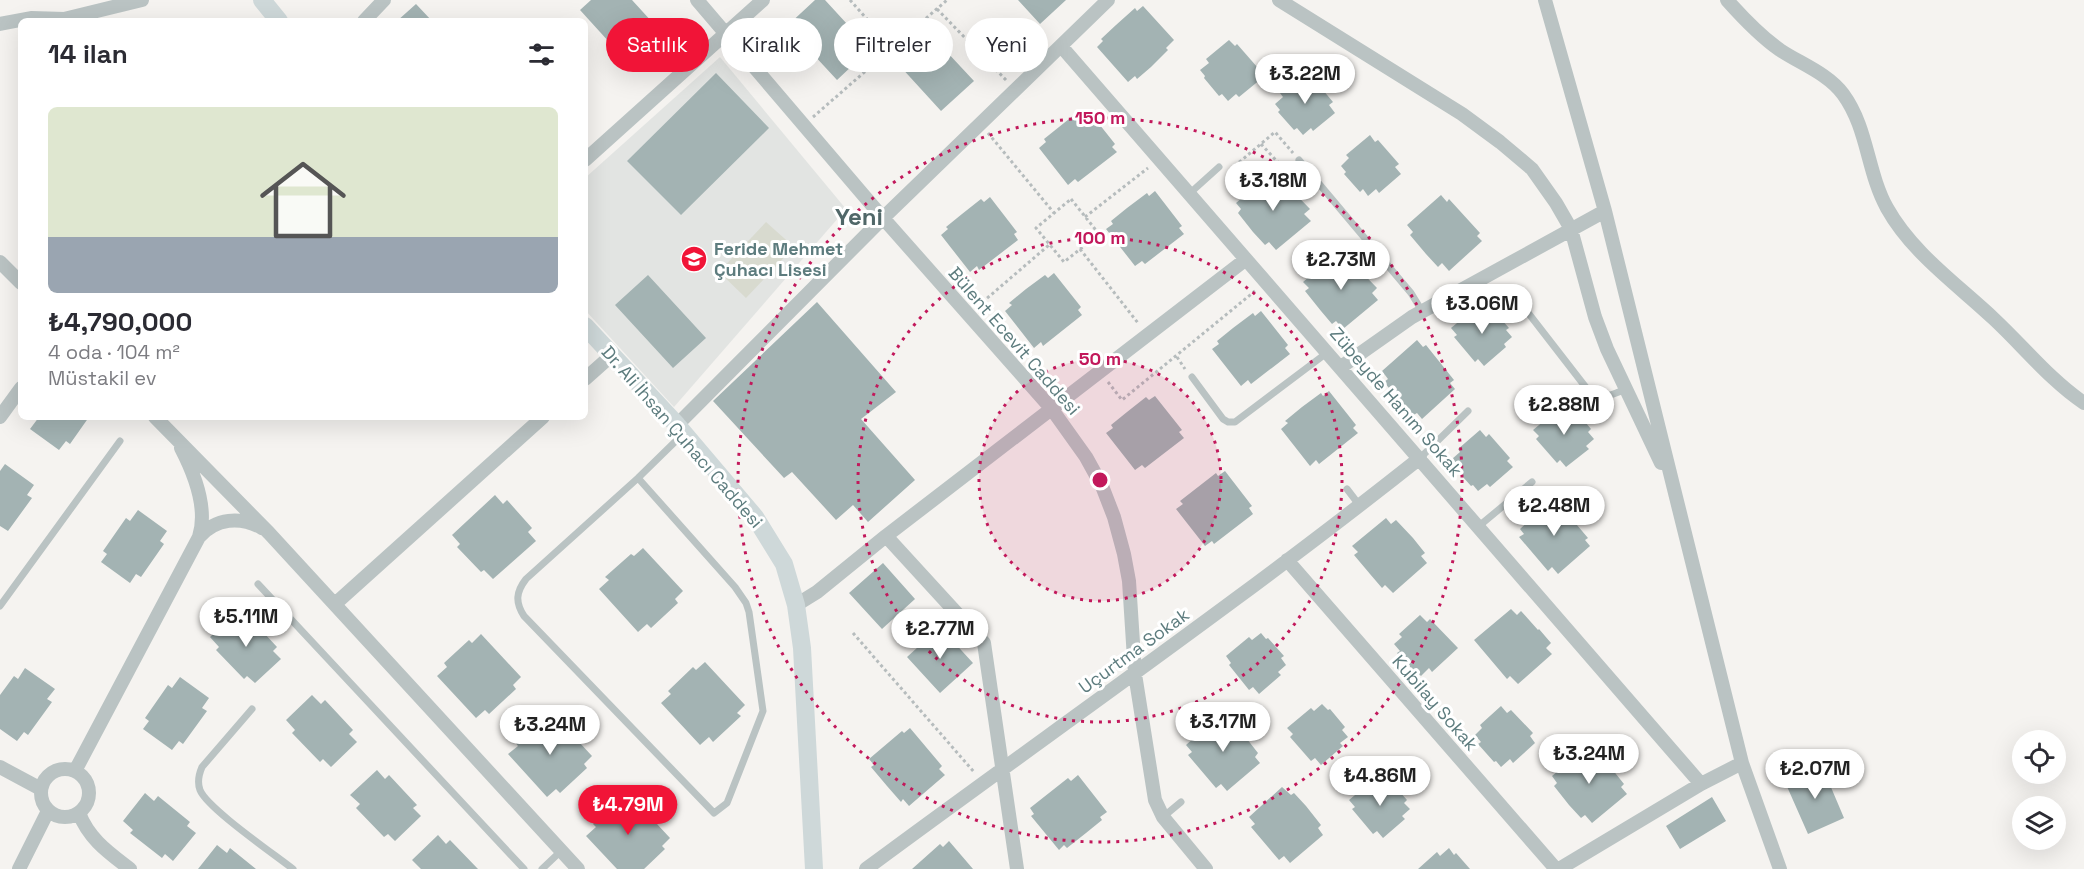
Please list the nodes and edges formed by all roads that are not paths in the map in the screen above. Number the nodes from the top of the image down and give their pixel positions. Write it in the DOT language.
graph roads {
  1 [pos="142,0"];
  2 [pos="262,0"];
  3 [pos="384,0"];
  4 [pos="697,0"];
  5 [pos="763,0"];
  6 [pos="1108,0"];
  7 [pos="1279,0"];
  8 [pos="1545,0"];
  9 [pos="1727,0"];
  10 [pos="68,18"];
  11 [pos="277,18"];
  12 [pos="367,18"];
  13 [pos="742,18"];
  14 [pos="18,21"];
  15 [pos="0,24"];
  16 [pos="721,28"];
  17 [pos="721,37"];
  18 [pos="1061,46"];
  19 [pos="758,72"];
  20 [pos="588,157"];
  21 [pos="1299,160"];
  22 [pos="1219,167"];
  23 [pos="1189,194"];
  24 [pos="1605,211"];
  25 [pos="884,218"];
  26 [pos="1571,229"];
  27 [pos="1245,260"];
  28 [pos="0,262"];
  29 [pos="18,280"];
  30 [pos="1519,301"];
  31 [pos="1422,311"];
  32 [pos="588,329"];
  33 [pos="1328,352"];
  34 [pos="612,355"];
  35 [pos="1341,367"];
  36 [pos="588,376"];
  37 [pos="1192,377"];
  38 [pos="1626,389"];
  39 [pos="18,392"];
  40 [pos="2084,403"];
  41 [pos="1051,408"];
  42 [pos="1468,411"];
  43 [pos="0,417"];
  44 [pos="158,420"];
  45 [pos="540,420"];
  46 [pos="680,429"];
  47 [pos="172,434"];
  48 [pos="120,441"];
  49 [pos="1420,458"];
  50 [pos="638,478"];
  51 [pos="1532,482"];
  52 [pos="1347,489"];
  53 [pos="1674,489"];
  54 [pos="1360,506"];
  55 [pos="1479,526"];
  56 [pos="269,533"];
  57 [pos="886,536"];
  58 [pos="199,537"];
  59 [pos="1287,560"];
  60 [pos="258,584"];
  61 [pos="3,596"];
  62 [pos="335,604"];
  63 [pos="796,605"];
  64 [pos="0,606"];
  65 [pos="1135,674"];
  66 [pos="252,708"];
  67 [pos="1742,763"];
  68 [pos="0,767"];
  69 [pos="1003,768"];
  70 [pos="75,771"];
  71 [pos="1701,784"];
  72 [pos="40,789"];
  73 [pos="1181,802"];
  74 [pos="48,811"];
  75 [pos="79,813"];
  76 [pos="1163,817"];
  77 [pos="561,851"];
  78 [pos="1203,868"];
  79 [pos="19,869"];
  80 [pos="130,869"];
  81 [pos="292,869"];
  82 [pos="524,869"];
  83 [pos="542,869"];
  84 [pos="578,869"];
  85 [pos="814,869"];
  86 [pos="866,869"];
  87 [pos="1017,869"];
  88 [pos="1557,869"];
  89 [pos="1780,869"];
  1 -- 10 [label="street"];
  2 -- 11 [label="street"];
  3 -- 12 [label="street"];
  4 -- 16 [label="street, Bülent Ecevit Caddesi"];
  5 -- 13 [label="street"];
  6 -- 18 [label="street"];
  7 -- 26 [label="street"];
  8 -- 24 [label="street"];
  9 -- 40 [label="street"];
  14 -- 15 [label="street"];
  17 -- 20 [label="street"];
  18 -- 23 [label="street, Zübeyde Hanım Sokak"];
  18 -- 25 [label="street"];
  19 -- 25 [label="street, Bülent Ecevit Caddesi"];
  21 -- 31 [label="lane"];
  22 -- 23 [label="lane"];
  23 -- 27 [label="street, Zübeyde Hanım Sokak"];
  24 -- 26 [label="street"];
  24 -- 53 [label="street"];
  25 -- 41 [label="street, Bülent Ecevit Caddesi"];
  25 -- 46 [label="street"];
  26 -- 31 [label="street"];
  26 -- 38 [label="street"];
  27 -- 33 [label="street, Zübeyde Hanım Sokak"];
  27 -- 41 [label="street"];
  28 -- 29 [label="street"];
  30 -- 38 [label="lane"];
  31 -- 35 [label="street"];
  32 -- 34 [label="street, Dr. Ali İhsan Çuhacı Caddesi"];
  33 -- 35 [label="street, Zübeyde Hanım Sokak"];
  33 -- 37 [label="lane"];
  34 -- 36 [label="street"];
  34 -- 46 [label="street, Dr. Ali İhsan Çuhacı Caddesi"];
  35 -- 49 [label="street, Zübeyde Hanım Sokak"];
  38 -- 53 [label="street"];
  39 -- 43 [label="street"];
  41 -- 57 [label="street"];
  41 -- 65 [label="street, Bülent Ecevit Caddesi"];
  42 -- 49 [label="lane"];
  44 -- 47 [label="street"];
  45 -- 62 [label="street"];
  46 -- 50 [label="lane"];
  46 -- 63 [label="street, Dr. Ali İhsan Çuhacı Caddesi"];
  47 -- 56 [label="street"];
  47 -- 58 [label="street"];
  48 -- 61 [label="lane"];
  49 -- 54 [label="street, Uçurtma Sokak"];
  49 -- 55 [label="street, Zübeyde Hanım Sokak"];
  50 -- 50 [label="lane"];
  51 -- 55 [label="lane"];
  52 -- 54 [label="lane"];
  53 -- 67 [label="street"];
  54 -- 59 [label="street, Uçurtma Sokak"];
  55 -- 71 [label="street, Zübeyde Hanım Sokak"];
  56 -- 58 [label="street"];
  56 -- 62 [label="street"];
  57 -- 63 [label="street"];
  57 -- 69 [label="street"];
  58 -- 70 [label="street"];
  59 -- 65 [label="street, Uçurtma Sokak"];
  59 -- 88 [label="street, Kubilay Sokak"];
  60 -- 82 [label="lane"];
  61 -- 64 [label="lane"];
  62 -- 77 [label="street"];
  63 -- 85 [label="street, Dr. Ali İhsan Çuhacı Caddesi"];
  65 -- 69 [label="street, Uçurtma Sokak"];
  65 -- 76 [label="street, Bülent Ecevit Caddesi"];
  66 -- 81 [label="lane"];
  67 -- 71 [label="street"];
  67 -- 89 [label="street"];
  68 -- 72 [label="street"];
  69 -- 86 [label="street, Uçurtma Sokak"];
  69 -- 87 [label="street"];
  70 -- 72 [label="street"];
  70 -- 75 [label="street"];
  71 -- 88 [label="street"];
  72 -- 74 [label="street"];
  73 -- 76 [label="lane"];
  74 -- 75 [label="street"];
  74 -- 79 [label="street"];
  75 -- 80 [label="street"];
  76 -- 78 [label="street, Bülent Ecevit Caddesi"];
  77 -- 83 [label="lane"];
  77 -- 84 [label="street"];
}
